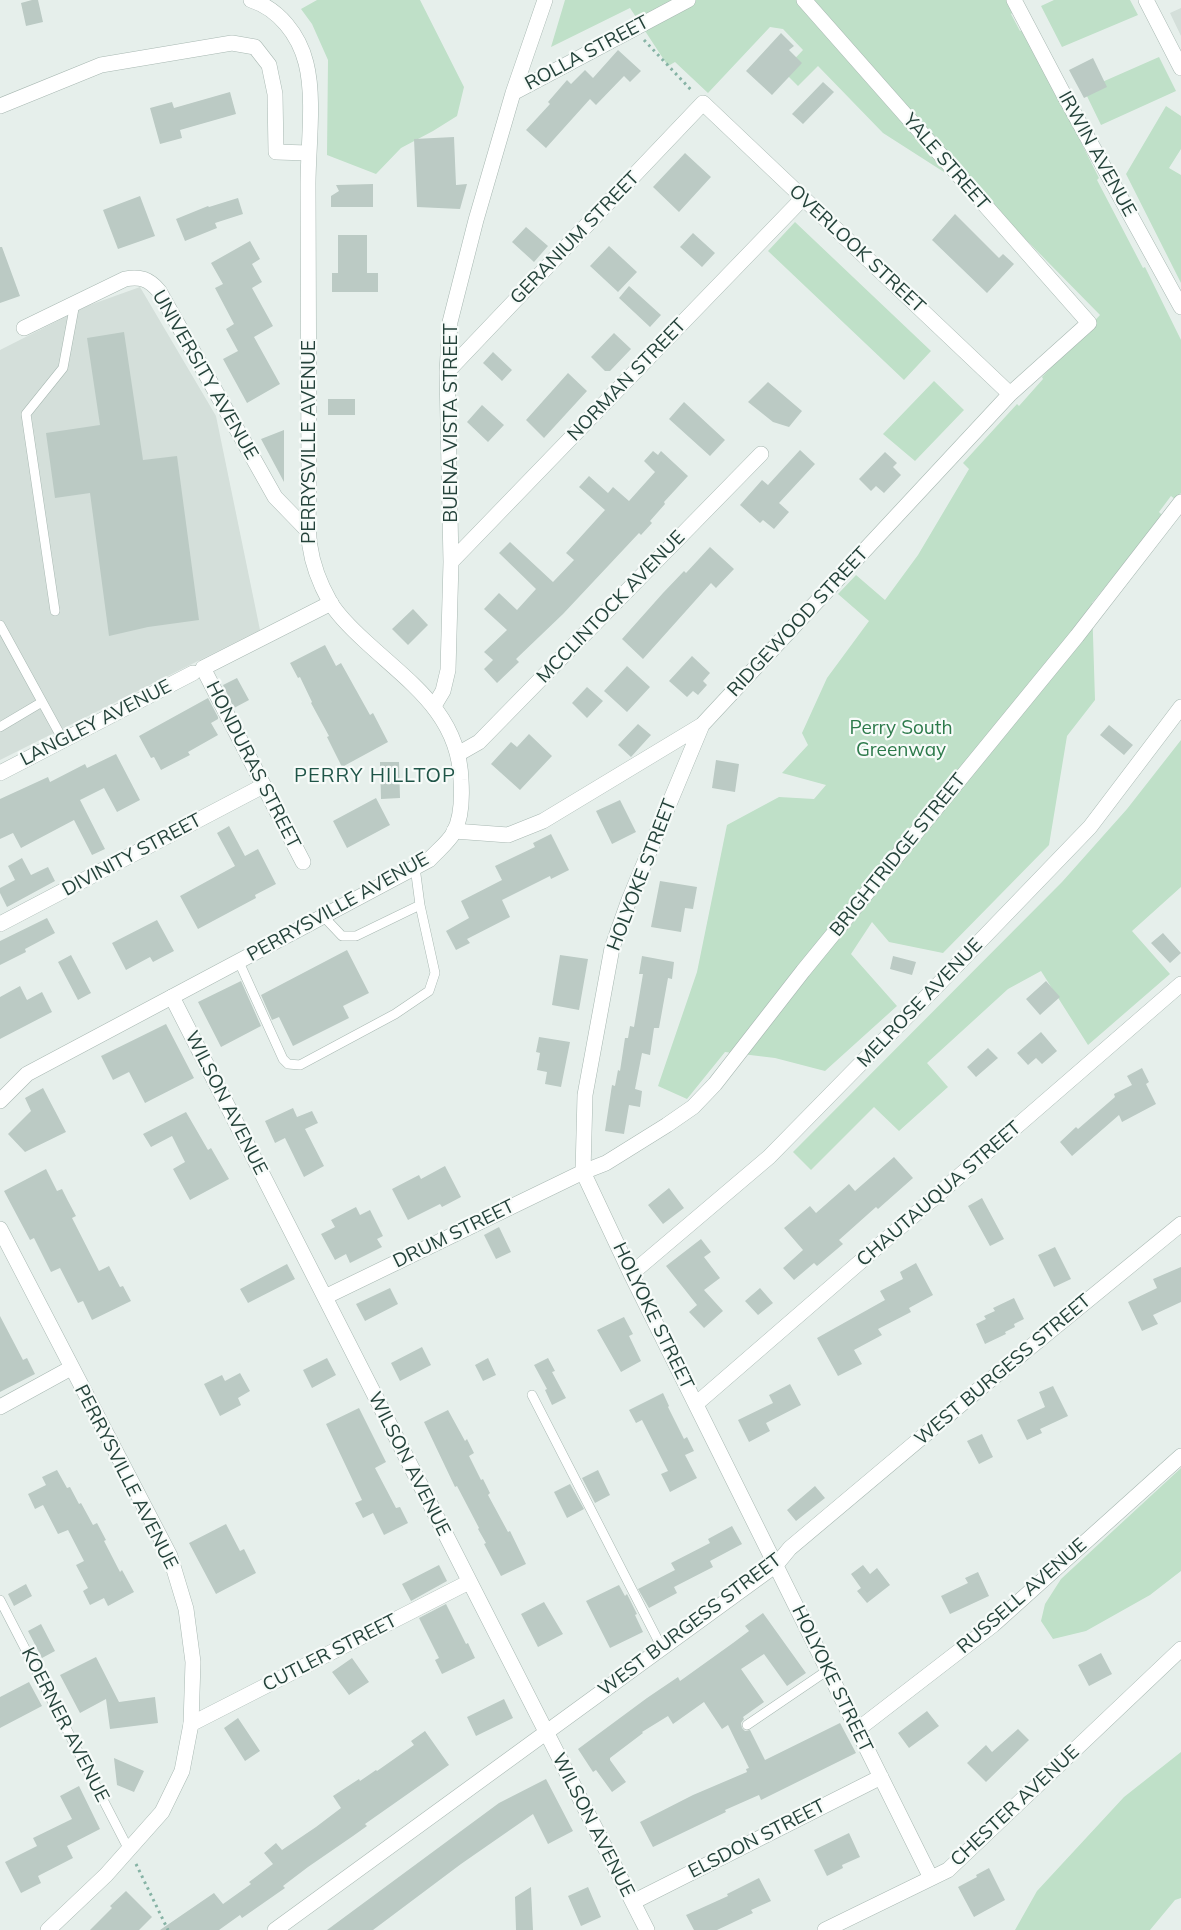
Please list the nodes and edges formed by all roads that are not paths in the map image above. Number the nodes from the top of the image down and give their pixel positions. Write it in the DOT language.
graph roads {
  1 [pos="251,0"];
  2 [pos="545,0"];
  3 [pos="688,0"];
  4 [pos="804,0"];
  5 [pos="1014,0"];
  6 [pos="1146,0"];
  7 [pos="1181,68"];
  8 [pos="513,93"];
  9 [pos="703,103"];
  10 [pos="0,106"];
  11 [pos="308,153"];
  12 [pos="804,198"];
  13 [pos="75,303"];
  14 [pos="1181,307"];
  15 [pos="1089,323"];
  16 [pos="24,328"];
  17 [pos="447,372"];
  18 [pos="1010,394"];
  19 [pos="761,454"];
  20 [pos="1181,502"];
  21 [pos="307,530"];
  22 [pos="450,562"];
  23 [pos="331,604"];
  24 [pos="55,611"];
  25 [pos="0,625"];
  26 [pos="198,671"];
  27 [pos="42,702"];
  28 [pos="434,706"];
  29 [pos="1181,707"];
  30 [pos="702,725"];
  31 [pos="0,727"];
  32 [pos="63,740"];
  33 [pos="458,754"];
  34 [pos="0,773"];
  35 [pos="264,786"];
  36 [pos="454,832"];
  37 [pos="303,862"];
  38 [pos="415,867"];
  39 [pos="420,905"];
  40 [pos="324,917"];
  41 [pos="0,924"];
  42 [pos="239,962"];
  43 [pos="1181,984"];
  44 [pos="172,997"];
  45 [pos="0,1101"];
  46 [pos="583,1172"];
  47 [pos="1181,1224"];
  48 [pos="0,1229"];
  49 [pos="631,1274"];
  50 [pos="325,1297"];
  51 [pos="72,1368"];
  52 [pos="532,1395"];
  53 [pos="696,1404"];
  54 [pos="0,1407"];
  55 [pos="1181,1456"];
  56 [pos="776,1565"];
  57 [pos="469,1582"];
  58 [pos="0,1600"];
  59 [pos="662,1648"];
  60 [pos="1181,1648"];
  61 [pos="828,1670"];
  62 [pos="191,1724"];
  63 [pos="747,1725"];
  64 [pos="857,1730"];
  65 [pos="546,1732"];
  66 [pos="880,1777"];
  67 [pos="129,1850"];
  68 [pos="931,1878"];
  69 [pos="633,1902"];
  70 [pos="48,1930"];
  71 [pos="275,1930"];
  72 [pos="647,1930"];
  73 [pos="826,1930"];
  1 -- 11 [label="street, PERRYSVILLE AVENUE"];
  2 -- 8 [label="street, BUENA VISTA STREET"];
  3 -- 8 [label="street, ROLLA STREET"];
  4 -- 15 [label="street, YALE STREET"];
  5 -- 14 [label="street, IRWIN AVENUE"];
  6 -- 7 [label="street"];
  8 -- 17 [label="street, BUENA VISTA STREET"];
  9 -- 12 [label="street, OVERLOOK STREET"];
  9 -- 17 [label="street, GERANIUM STREET"];
  10 -- 11 [label="street"];
  11 -- 21 [label="street, PERRYSVILLE AVENUE"];
  12 -- 18 [label="street, OVERLOOK STREET"];
  12 -- 22 [label="street, NORMAN STREET"];
  13 -- 16 [label="street, UNIVERSITY AVENUE"];
  13 -- 21 [label="street, UNIVERSITY AVENUE"];
  13 -- 24 [label="lane"];
  15 -- 18 [label="street, RIDGEWOOD STREET"];
  17 -- 22 [label="street, BUENA VISTA STREET"];
  18 -- 30 [label="street, RIDGEWOOD STREET"];
  19 -- 33 [label="street, MCCLINTOCK AVENUE"];
  20 -- 46 [label="street, BRIGHTRIDGE STREET"];
  21 -- 23 [label="street, PERRYSVILLE AVENUE"];
  22 -- 28 [label="street, BUENA VISTA STREET"];
  23 -- 26 [label="street, LANGLEY AVENUE"];
  23 -- 28 [label="street, PERRYSVILLE AVENUE"];
  25 -- 27 [label="lane"];
  26 -- 32 [label="street, LANGLEY AVENUE"];
  26 -- 35 [label="street, HONDURAS STREET"];
  27 -- 31 [label="lane"];
  27 -- 32 [label="lane"];
  28 -- 33 [label="street, PERRYSVILLE AVENUE"];
  29 -- 49 [label="street, MELROSE AVENUE"];
  30 -- 36 [label="street, RIDGEWOOD STREET"];
  30 -- 46 [label="street, HOLYOKE STREET"];
  32 -- 34 [label="street, LANGLEY AVENUE"];
  33 -- 36 [label="street, PERRYSVILLE AVENUE"];
  35 -- 37 [label="street, HONDURAS STREET"];
  35 -- 41 [label="street, DIVINITY STREET"];
  36 -- 38 [label="street, PERRYSVILLE AVENUE"];
  38 -- 39 [label="lane"];
  38 -- 40 [label="street, PERRYSVILLE AVENUE"];
  39 -- 40 [label="lane"];
  39 -- 42 [label="lane"];
  40 -- 42 [label="street, PERRYSVILLE AVENUE"];
  42 -- 44 [label="street, PERRYSVILLE AVENUE"];
  43 -- 53 [label="street, CHAUTAUQUA STREET"];
  44 -- 45 [label="street, PERRYSVILLE AVENUE"];
  44 -- 50 [label="street, WILSON AVENUE"];
  46 -- 49 [label="street, HOLYOKE STREET"];
  46 -- 50 [label="street, DRUM STREET"];
  47 -- 56 [label="street, WEST BURGESS STREET"];
  48 -- 51 [label="street, PERRYSVILLE AVENUE"];
  49 -- 53 [label="street, HOLYOKE STREET"];
  50 -- 57 [label="street, WILSON AVENUE"];
  51 -- 54 [label="street"];
  51 -- 62 [label="street, PERRYSVILLE AVENUE"];
  52 -- 59 [label="lane"];
  53 -- 56 [label="street, HOLYOKE STREET"];
  55 -- 64 [label="street, RUSSELL AVENUE"];
  56 -- 59 [label="street, WEST BURGESS STREET"];
  56 -- 61 [label="street, HOLYOKE STREET"];
  57 -- 62 [label="street, CUTLER STREET"];
  57 -- 65 [label="street, WILSON AVENUE"];
  58 -- 67 [label="lane, KOERNER AVENUE"];
  59 -- 65 [label="street, WEST BURGESS STREET"];
  60 -- 68 [label="street, CHESTER AVENUE"];
  61 -- 63 [label="lane"];
  61 -- 64 [label="street, HOLYOKE STREET"];
  62 -- 67 [label="street, PERRYSVILLE AVENUE"];
  64 -- 66 [label="street, HOLYOKE STREET"];
  65 -- 69 [label="street, WILSON AVENUE"];
  65 -- 71 [label="street, WEST BURGESS STREET"];
  66 -- 68 [label="street, HOLYOKE STREET"];
  66 -- 69 [label="street, ELSDON STREET"];
  67 -- 70 [label="street, PERRYSVILLE AVENUE"];
  68 -- 73 [label="street, CHESTER AVENUE"];
  69 -- 72 [label="street, WILSON AVENUE"];
}
